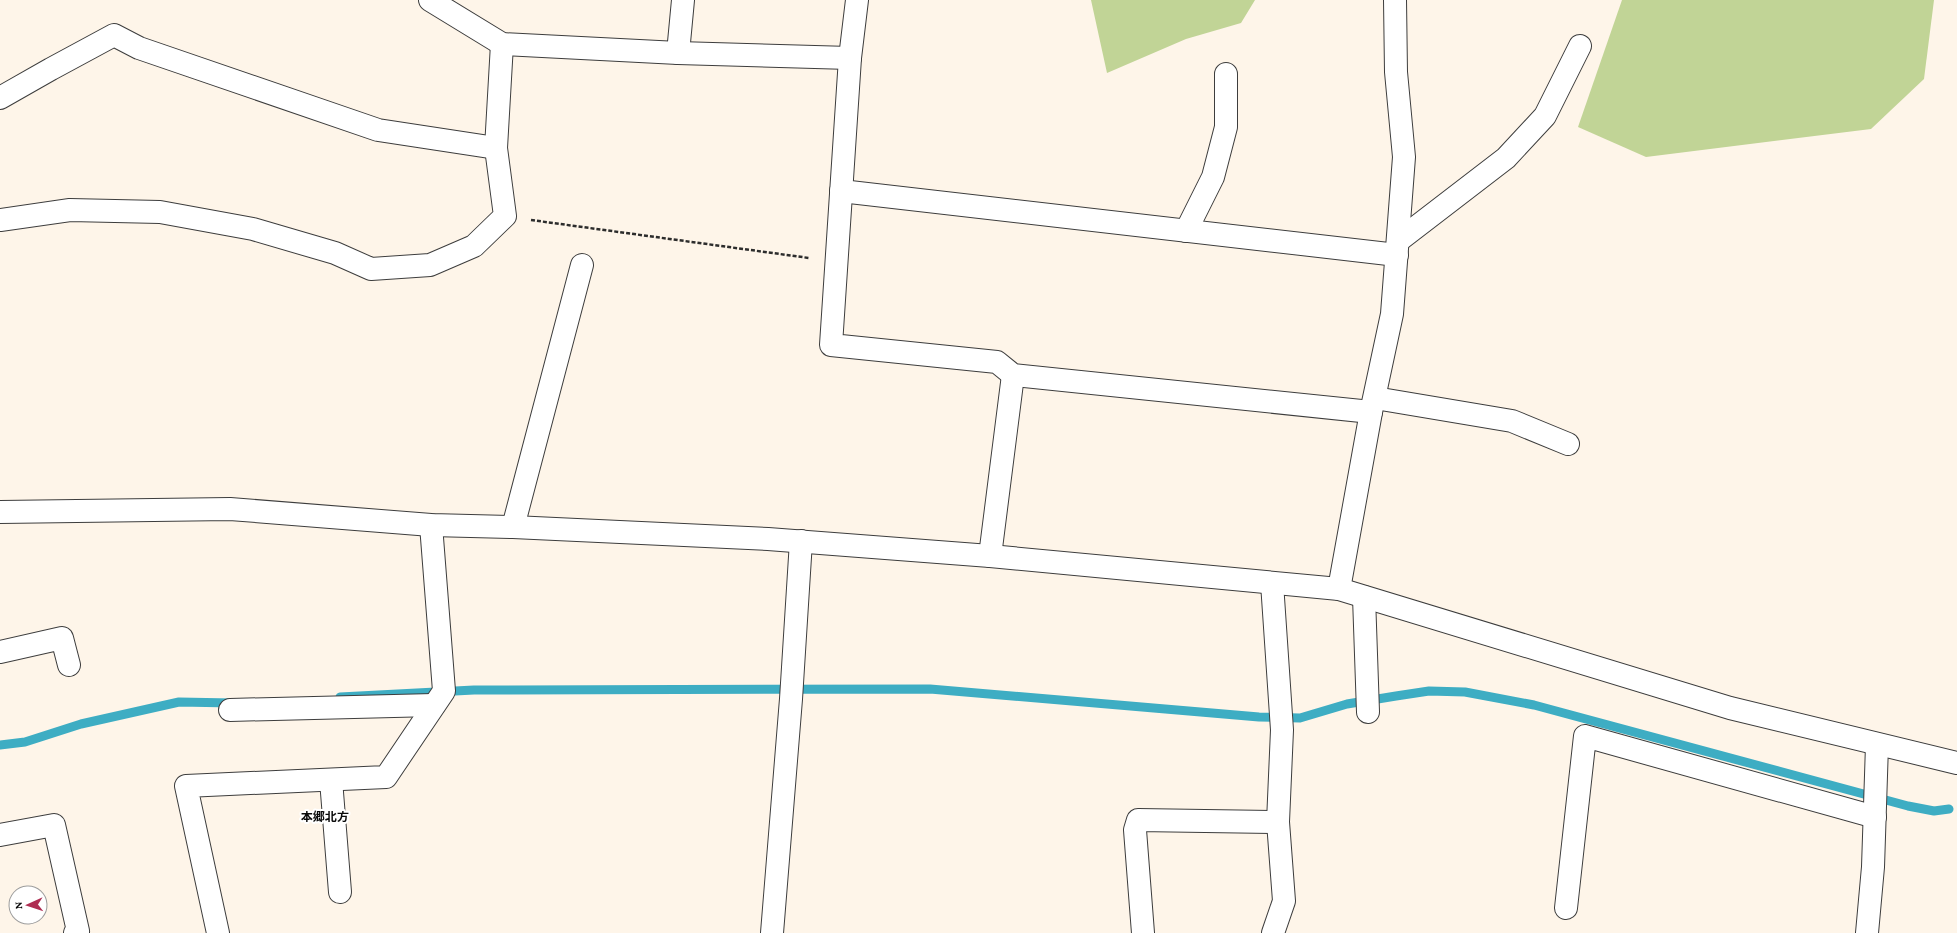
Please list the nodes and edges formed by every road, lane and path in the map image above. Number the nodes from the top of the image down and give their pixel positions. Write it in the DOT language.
graph roads {
  1 [pos="430,0"];
  2 [pos="684,0"];
  3 [pos="857,0"];
  4 [pos="1395,0"];
  5 [pos="502,44"];
  6 [pos="1580,46"];
  7 [pos="678,53"];
  8 [pos="850,58"];
  9 [pos="1226,74"];
  10 [pos="0,98"];
  11 [pos="496,148"];
  12 [pos="841,191"];
  13 [pos="505,216"];
  14 [pos="0,220"];
  15 [pos="1186,231"];
  16 [pos="1397,248"];
  17 [pos="836,262"];
  18 [pos="582,265"];
  19 [pos="1013,375"];
  20 [pos="1373,405"];
  21 [pos="1568,444"];
  22 [pos="0,512"];
  23 [pos="431,525"];
  24 [pos="513,527"];
  25 [pos="801,541"];
  26 [pos="990,556"];
  27 [pos="1272,583"];
  28 [pos="1338,589"];
  29 [pos="1364,597"];
  30 [pos="0,652"];
  31 [pos="69,665"];
  32 [pos="1368,704"];
  33 [pos="434,705"];
  34 [pos="230,710"];
  35 [pos="1877,745"];
  36 [pos="1957,763"];
  37 [pos="331,780"];
  38 [pos="1875,817"];
  39 [pos="1278,822"];
  40 [pos="0,835"];
  41 [pos="340,892"];
  42 [pos="1566,908"];
  43 [pos="75,933"];
  44 [pos="218,933"];
  45 [pos="772,933"];
  46 [pos="1143,933"];
  47 [pos="1273,933"];
  48 [pos="1867,933"];
  1 -- 5 [label="street"];
  2 -- 7 [label="street"];
  3 -- 8 [label="street"];
  4 -- 16 [label="street"];
  5 -- 7 [label="street"];
  5 -- 11 [label="street"];
  6 -- 16 [label="street"];
  7 -- 8 [label="street"];
  8 -- 12 [label="street"];
  9 -- 15 [label="street"];
  10 -- 11 [label="street"];
  11 -- 13 [label="street"];
  12 -- 15 [label="street"];
  12 -- 17 [label="street"];
  13 -- 14 [label="street"];
  13 -- 17 [label="path"];
  15 -- 16 [label="street"];
  16 -- 20 [label="street"];
  17 -- 19 [label="street"];
  18 -- 24 [label="street"];
  19 -- 20 [label="street"];
  19 -- 26 [label="street"];
  20 -- 21 [label="street"];
  20 -- 28 [label="street"];
  22 -- 23 [label="street"];
  23 -- 24 [label="street"];
  23 -- 33 [label="street"];
  24 -- 25 [label="street"];
  25 -- 26 [label="street"];
  25 -- 45 [label="street"];
  26 -- 27 [label="street"];
  27 -- 28 [label="street"];
  27 -- 39 [label="street"];
  28 -- 29 [label="street"];
  29 -- 32 [label="street"];
  29 -- 35 [label="street"];
  30 -- 31 [label="street"];
  33 -- 34 [label="street"];
  33 -- 37 [label="street"];
  35 -- 36 [label="street"];
  35 -- 38 [label="street"];
  37 -- 41 [label="street"];
  37 -- 44 [label="street"];
  38 -- 42 [label="street"];
  38 -- 48 [label="street"];
  39 -- 46 [label="street"];
  39 -- 47 [label="street"];
  40 -- 43 [label="street"];
}
